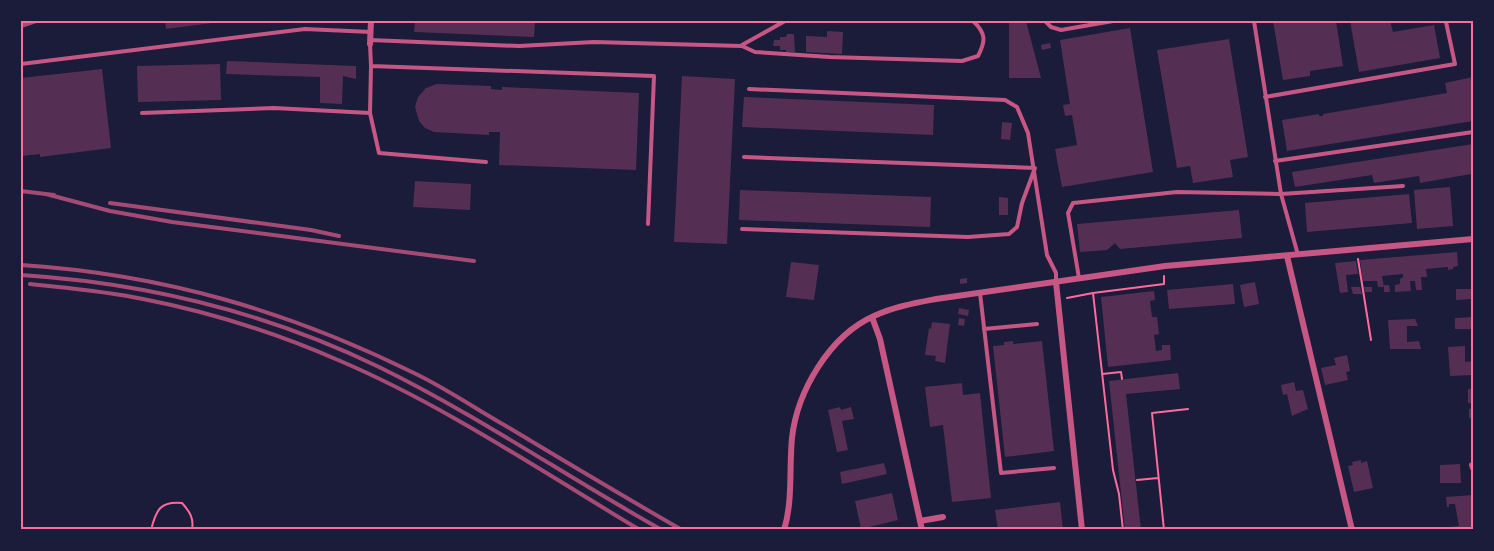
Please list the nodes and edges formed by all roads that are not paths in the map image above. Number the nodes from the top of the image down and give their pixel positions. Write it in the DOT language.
graph roads {
  1 [pos="371,21"];
  2 [pos="785,21"];
  3 [pos="973,21"];
  4 [pos="1045,21"];
  5 [pos="1113,21"];
  6 [pos="1254,21"];
  7 [pos="1446,22"];
  8 [pos="370,39"];
  9 [pos="742,46"];
  10 [pos="21,64"];
  11 [pos="371,66"];
  12 [pos="749,89"];
  13 [pos="1264,97"];
  14 [pos="142,112"];
  15 [pos="370,113"];
  16 [pos="1473,132"];
  17 [pos="744,157"];
  18 [pos="1275,161"];
  19 [pos="486,162"];
  20 [pos="1035,168"];
  21 [pos="1403,186"];
  22 [pos="1281,194"];
  23 [pos="648,224"];
  24 [pos="742,230"];
  25 [pos="1473,239"];
  26 [pos="1298,255"];
  27 [pos="1287,256"];
  28 [pos="1079,278"];
  29 [pos="1056,282"];
  30 [pos="980,292"];
  31 [pos="872,317"];
  32 [pos="1037,324"];
  33 [pos="984,329"];
  34 [pos="1054,468"];
  35 [pos="943,517"];
  36 [pos="920,521"];
  37 [pos="784,530"];
  38 [pos="922,530"];
  39 [pos="1082,530"];
  40 [pos="1353,530"];
  1 -- 8 [label="street"];
  2 -- 9 [label="lane"];
  3 -- 9 [label="lane"];
  4 -- 5 [label="lane"];
  6 -- 13 [label="lane"];
  7 -- 13 [label="lane"];
  8 -- 9 [label="lane"];
  8 -- 10 [label="lane"];
  8 -- 11 [label="lane"];
  11 -- 15 [label="lane"];
  11 -- 23 [label="lane"];
  12 -- 20 [label="lane"];
  13 -- 18 [label="lane"];
  14 -- 15 [label="lane"];
  15 -- 19 [label="lane"];
  16 -- 18 [label="lane"];
  17 -- 20 [label="lane"];
  18 -- 22 [label="lane"];
  20 -- 24 [label="lane"];
  20 -- 29 [label="lane"];
  21 -- 22 [label="lane"];
  22 -- 26 [label="lane"];
  22 -- 28 [label="lane"];
  25 -- 26 [label="street"];
  26 -- 27 [label="street"];
  27 -- 28 [label="street"];
  27 -- 40 [label="street"];
  28 -- 29 [label="street"];
  29 -- 30 [label="street"];
  29 -- 39 [label="street"];
  30 -- 31 [label="street"];
  30 -- 33 [label="lane"];
  31 -- 36 [label="street"];
  31 -- 37 [label="street"];
  32 -- 33 [label="lane"];
  33 -- 34 [label="lane"];
  35 -- 36 [label="street"];
  36 -- 38 [label="street"];
}
